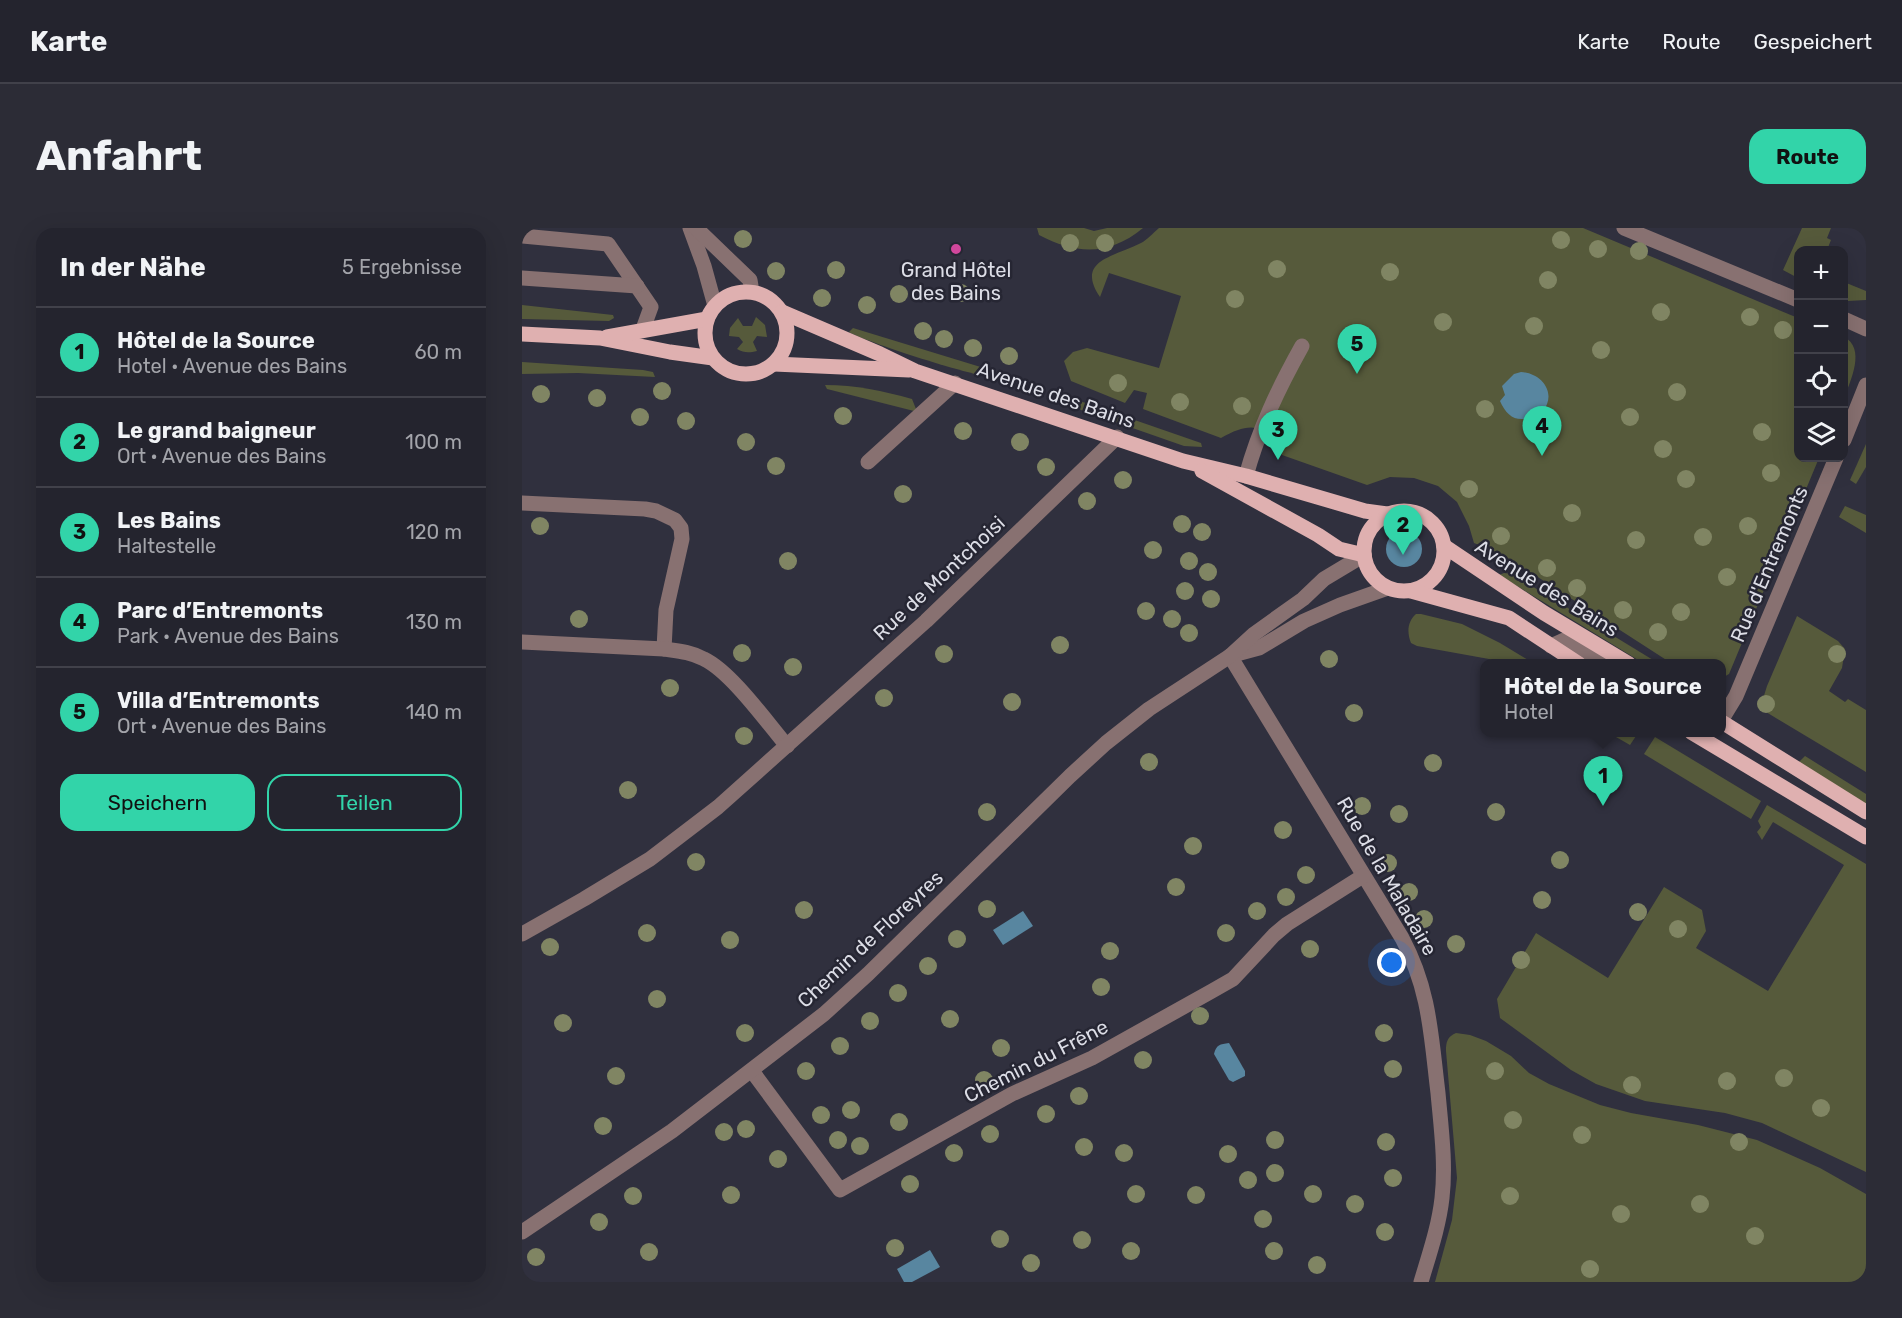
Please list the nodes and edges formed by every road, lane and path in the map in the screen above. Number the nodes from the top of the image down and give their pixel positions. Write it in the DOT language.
graph roads {
  1 [pos="690,228"];
  2 [pos="696,228"];
  3 [pos="1624,228"];
  4 [pos="522,236"];
  5 [pos="522,278"];
  6 [pos="637,286"];
  7 [pos="752,292"];
  8 [pos="1794,298"];
  9 [pos="711,312"];
  10 [pos="782,312"];
  11 [pos="1848,321"];
  12 [pos="1866,328"];
  13 [pos="642,329"];
  14 [pos="522,334"];
  15 [pos="600,338"];
  16 [pos="1302,346"];
  17 [pos="713,358"];
  18 [pos="774,364"];
  19 [pos="915,370"];
  20 [pos="955,383"];
  21 [pos="1866,385"];
  22 [pos="1848,430"];
  23 [pos="1117,437"];
  24 [pos="1183,461"];
  25 [pos="868,462"];
  26 [pos="1834,462"];
  27 [pos="1246,476"];
  28 [pos="522,503"];
  29 [pos="1387,514"];
  30 [pos="1444,546"];
  31 [pos="1364,555"];
  32 [pos="1388,588"];
  33 [pos="1411,591"];
  34 [pos="522,642"];
  35 [pos="1551,646"];
  36 [pos="664,649"];
  37 [pos="1230,656"];
  38 [pos="1572,659"];
  39 [pos="1595,659"];
  40 [pos="1622,659"];
  41 [pos="1726,713"];
  42 [pos="1726,723"];
  43 [pos="1699,737"];
  44 [pos="787,746"];
  45 [pos="1866,812"];
  46 [pos="1866,837"];
  47 [pos="1363,876"];
  48 [pos="522,934"];
  49 [pos="752,1071"];
  50 [pos="522,1232"];
  51 [pos="1421,1282"];
  1 -- 9 [label="street"];
  2 -- 7 [label="street"];
  3 -- 8 [label="street"];
  4 -- 6 [label="street"];
  5 -- 6 [label="street"];
  6 -- 13 [label="street"];
  7 -- 9 [label="main road"];
  7 -- 10 [label="main road"];
  9 -- 13 [label="main road"];
  9 -- 17 [label="main road"];
  10 -- 18 [label="main road"];
  10 -- 19 [label="main road"];
  11 -- 12 [label="street"];
  13 -- 15 [label="main road"];
  14 -- 15 [label="main road"];
  15 -- 17 [label="main road"];
  16 -- 27 [label="street"];
  17 -- 18 [label="main road"];
  18 -- 19 [label="main road"];
  19 -- 20 [label="main road, Avenue des Bains"];
  20 -- 23 [label="main road, Avenue des Bains"];
  20 -- 25 [label="street"];
  21 -- 22 [label="street"];
  23 -- 24 [label="main road, Avenue des Bains"];
  23 -- 44 [label="street, Rue de Montchoisi"];
  24 -- 27 [label="main road, Avenue des Bains"];
  24 -- 31 [label="main road, Avenue des Bains"];
  26 -- 41 [label="street, Rue d'Entremonts"];
  27 -- 29 [label="main road, Avenue des Bains"];
  28 -- 36 [label="street"];
  29 -- 30 [label="main road"];
  29 -- 31 [label="main road"];
  30 -- 33 [label="main road"];
  30 -- 40 [label="main road, Avenue des Bains"];
  31 -- 32 [label="main road"];
  31 -- 37 [label="street, Chemin de Floreyres"];
  32 -- 33 [label="main road"];
  32 -- 37 [label="street, Chemin de Floreyres"];
  33 -- 35 [label="main road, Avenue des Bains"];
  34 -- 36 [label="street"];
  35 -- 38 [label="main road, Avenue des Bains"];
  35 -- 39 [label="street, Avenue des Bains"];
  36 -- 44 [label="street"];
  37 -- 47 [label="street, Rue de la Maladaire"];
  37 -- 49 [label="street, Chemin de Floreyres"];
  42 -- 45 [label="main road"];
  43 -- 46 [label="main road"];
  44 -- 48 [label="street, Rue de Montchoisi"];
  47 -- 49 [label="street, Chemin du Frêne"];
  47 -- 51 [label="street, Rue de la Maladaire"];
  49 -- 50 [label="street, Chemin de Floreyres"];
}
